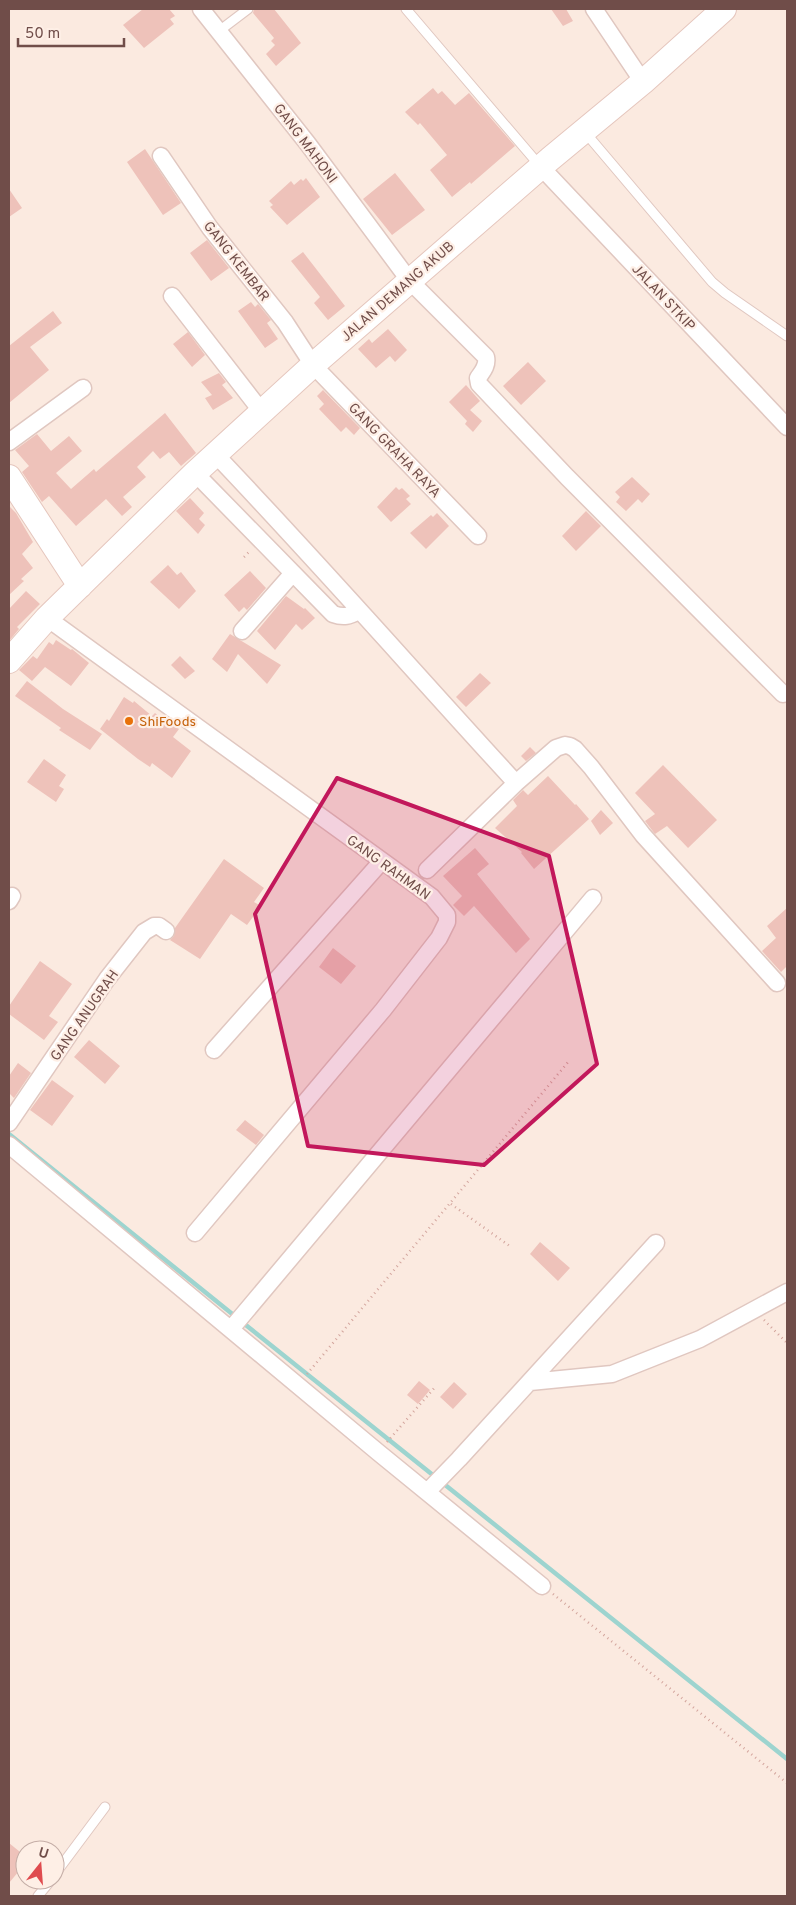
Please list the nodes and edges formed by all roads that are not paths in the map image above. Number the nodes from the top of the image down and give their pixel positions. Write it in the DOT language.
graph roads {
  1 [pos="201,9"];
  2 [pos="248,9"];
  3 [pos="406,9"];
  4 [pos="594,9"];
  5 [pos="712,12"];
  6 [pos="219,31"];
  7 [pos="643,82"];
  8 [pos="584,131"];
  9 [pos="161,156"];
  10 [pos="552,158"];
  11 [pos="409,280"];
  12 [pos="172,296"];
  13 [pos="787,336"];
  14 [pos="313,365"];
  15 [pos="83,388"];
  16 [pos="262,412"];
  17 [pos="787,427"];
  18 [pos="9,442"];
  19 [pos="216,455"];
  20 [pos="195,473"];
  21 [pos="9,477"];
  22 [pos="478,536"];
  23 [pos="293,573"];
  24 [pos="80,586"];
  25 [pos="359,611"];
  26 [pos="47,618"];
  27 [pos="242,631"];
  28 [pos="9,661"];
  29 [pos="783,694"];
  30 [pos="516,783"];
  31 [pos="381,862"];
  32 [pos="427,870"];
  33 [pos="593,898"];
  34 [pos="166,931"];
  35 [pos="777,983"];
  36 [pos="214,1050"];
  37 [pos="10,1122"];
  38 [pos="9,1145"];
  39 [pos="195,1234"];
  40 [pos="656,1242"];
  41 [pos="787,1292"];
  42 [pos="231,1329"];
  43 [pos="530,1382"];
  44 [pos="427,1492"];
  45 [pos="542,1586"];
  46 [pos="105,1807"];
  47 [pos="65,1861"];
  1 -- 6 [label="street, GANG MAHONI"];
  2 -- 6 [label="lane"];
  3 -- 10 [label="lane"];
  4 -- 7 [label="street"];
  5 -- 7 [label="street, JALAN DEMANG AKUB"];
  6 -- 11 [label="street, GANG MAHONI"];
  7 -- 8 [label="street, JALAN DEMANG AKUB"];
  8 -- 10 [label="street, JALAN DEMANG AKUB"];
  8 -- 13 [label="lane"];
  9 -- 14 [label="street, GANG KEMBAR"];
  10 -- 11 [label="street, JALAN DEMANG AKUB"];
  10 -- 17 [label="street, JALAN STKIP"];
  11 -- 14 [label="street, JALAN DEMANG AKUB"];
  11 -- 29 [label="street, GANG MAHONI"];
  12 -- 16 [label="street"];
  14 -- 16 [label="street, JALAN DEMANG AKUB"];
  14 -- 22 [label="street, GANG GRAHA RAYA"];
  15 -- 18 [label="street"];
  16 -- 19 [label="street, JALAN DEMANG AKUB"];
  19 -- 20 [label="street, JALAN DEMANG AKUB"];
  19 -- 25 [label="street"];
  20 -- 23 [label="street"];
  20 -- 24 [label="street, JALAN DEMANG AKUB"];
  21 -- 24 [label="street"];
  23 -- 25 [label="street"];
  23 -- 27 [label="street"];
  24 -- 26 [label="street, JALAN DEMANG AKUB"];
  25 -- 30 [label="street"];
  26 -- 28 [label="street, JALAN DEMANG AKUB"];
  26 -- 31 [label="street, GANG RAHMAN"];
  30 -- 32 [label="street"];
  30 -- 35 [label="street"];
  31 -- 36 [label="street"];
  31 -- 39 [label="street, GANG RAHMAN"];
  33 -- 42 [label="street"];
  34 -- 37 [label="street, GANG ANUGRAH"];
  38 -- 42 [label="street"];
  40 -- 43 [label="street"];
  41 -- 43 [label="street"];
  42 -- 44 [label="street"];
  43 -- 44 [label="street"];
  44 -- 45 [label="street"];
  46 -- 47 [label="lane"];
}
